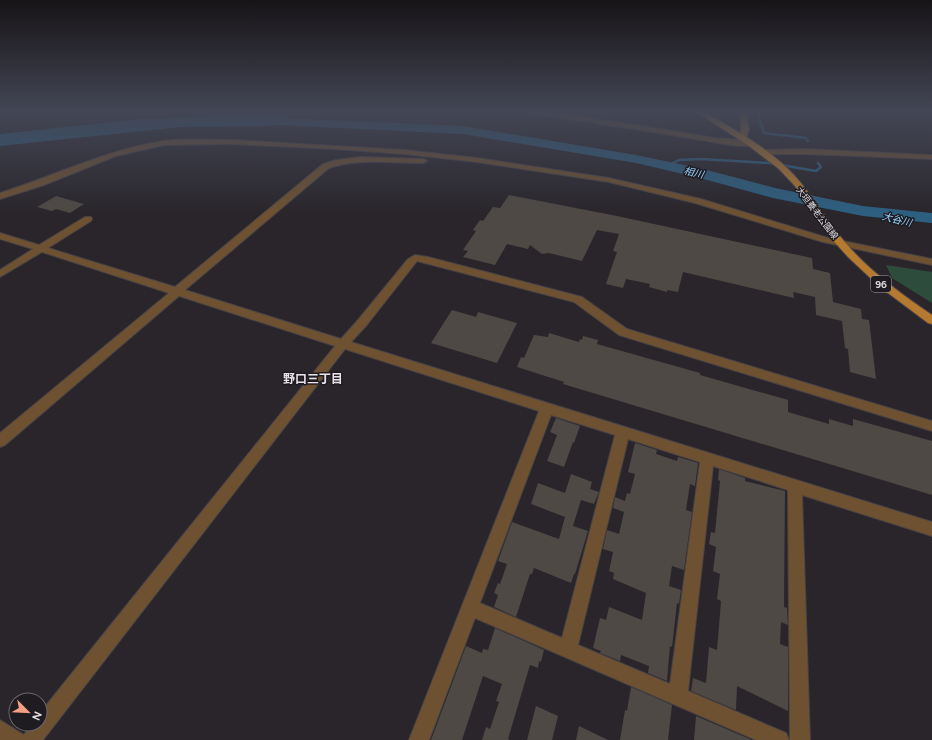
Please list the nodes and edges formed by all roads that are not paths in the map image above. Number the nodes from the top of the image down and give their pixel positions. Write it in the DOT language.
graph roads {
  1 [pos="156,146"];
  2 [pos="305,146"];
  3 [pos="752,146"];
  4 [pos="764,153"];
  5 [pos="932,157"];
  6 [pos="477,160"];
  7 [pos="0,196"];
  8 [pos="88,219"];
  9 [pos="0,236"];
  10 [pos="838,241"];
  11 [pos="41,248"];
  12 [pos="932,262"];
  13 [pos="0,274"];
  14 [pos="177,292"];
  15 [pos="932,320"];
  16 [pos="343,344"];
  17 [pos="547,408"];
  18 [pos="932,426"];
  19 [pos="623,432"];
  20 [pos="0,441"];
  21 [pos="707,458"];
  22 [pos="795,486"];
  23 [pos="932,529"];
  24 [pos="470,607"];
  25 [pos="568,649"];
  26 [pos="678,696"];
  27 [pos="0,730"];
  28 [pos="16,740"];
  29 [pos="31,740"];
  30 [pos="419,740"];
  31 [pos="779,740"];
  32 [pos="800,740"];
  1 -- 7 [label="street"];
  2 -- 6 [label="street"];
  3 -- 4 [label="main road, 大垣養老公園線 / 96"];
  4 -- 5 [label="street"];
  4 -- 10 [label="main road, 大垣養老公園線 / 96"];
  6 -- 10 [label="street"];
  6 -- 14 [label="street"];
  8 -- 11 [label="street"];
  9 -- 11 [label="street"];
  10 -- 12 [label="street"];
  10 -- 15 [label="main road, 大垣養老公園線 / 96"];
  11 -- 13 [label="street"];
  11 -- 14 [label="street"];
  14 -- 16 [label="street"];
  14 -- 20 [label="street"];
  16 -- 17 [label="street"];
  16 -- 18 [label="street"];
  16 -- 29 [label="street"];
  17 -- 19 [label="street"];
  17 -- 24 [label="street"];
  19 -- 21 [label="street"];
  19 -- 25 [label="street"];
  21 -- 22 [label="street"];
  21 -- 26 [label="street"];
  22 -- 23 [label="street"];
  22 -- 32 [label="street"];
  24 -- 25 [label="street"];
  24 -- 30 [label="street"];
  25 -- 26 [label="street"];
  26 -- 31 [label="street"];
  27 -- 28 [label="street"];
}
